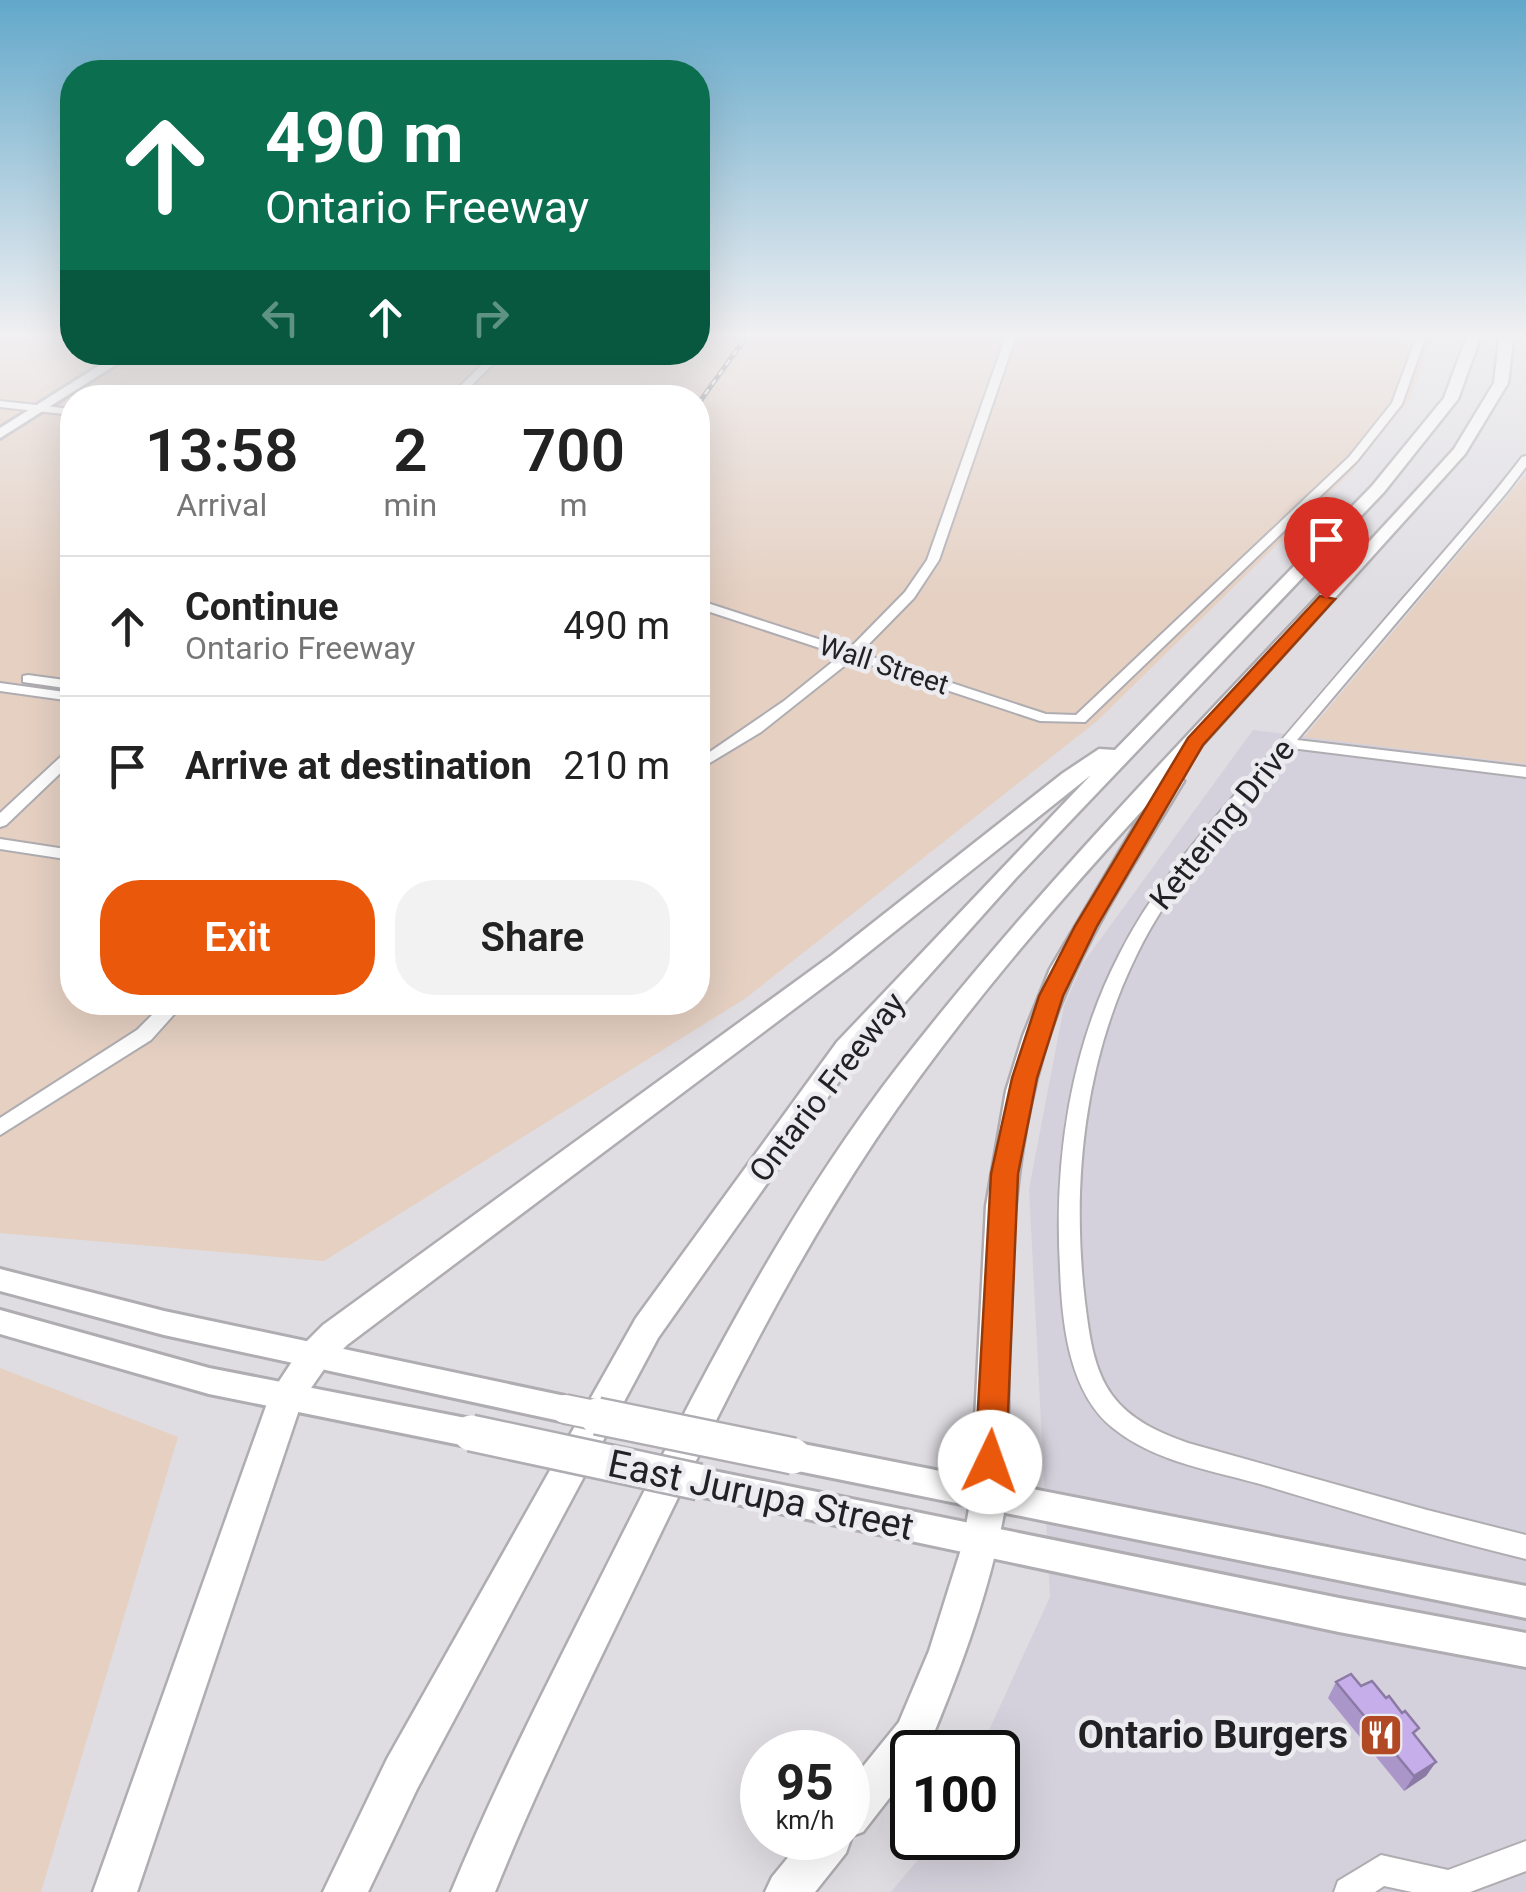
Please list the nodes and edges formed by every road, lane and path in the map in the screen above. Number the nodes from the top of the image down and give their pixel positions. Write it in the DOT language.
graph roads {
  1 [pos="981,421"];
  2 [pos="1383,421"];
  3 [pos="1433,421"];
  4 [pos="1478,421"];
  5 [pos="1526,459"];
  6 [pos="710,608"];
  7 [pos="850,654"];
  8 [pos="0,676"];
  9 [pos="60,684"];
  10 [pos="0,687"];
  11 [pos="60,696"];
  12 [pos="1148,726"];
  13 [pos="1195,742"];
  14 [pos="1286,743"];
  15 [pos="710,758"];
  16 [pos="60,765"];
  17 [pos="1526,772"];
  18 [pos="0,822"];
  19 [pos="0,844"];
  20 [pos="60,852"];
  21 [pos="163,1015"];
  22 [pos="0,1128"];
  23 [pos="0,1280"];
  24 [pos="0,1322"];
  25 [pos="315,1355"];
  26 [pos="286,1396"];
  27 [pos="989,1497"];
  28 [pos="981,1543"];
  29 [pos="1526,1547"];
  30 [pos="1526,1602"];
  31 [pos="1526,1650"];
  32 [pos="870,1790"];
  33 [pos="1526,1856"];
  34 [pos="813,1860"];
  35 [pos="115,1892"];
  36 [pos="345,1892"];
  37 [pos="473,1892"];
  38 [pos="788,1892"];
  39 [pos="1348,1892"];
  1 -- 7 [label="street"];
  2 -- 7 [label="street, Wall Street"];
  3 -- 12 [label="highway, Ontario Freeway"];
  4 -- 13 [label="highway, Ontario Freeway"];
  5 -- 14 [label="street, Kettering Drive"];
  6 -- 7 [label="street, Wall Street"];
  7 -- 15 [label="street"];
  8 -- 9 [label="street"];
  10 -- 11 [label="street"];
  12 -- 25 [label="highway"];
  12 -- 36 [label="highway, Ontario Freeway"];
  13 -- 27 [label="highway"];
  13 -- 37 [label="highway, Ontario Freeway"];
  14 -- 17 [label="street"];
  14 -- 29 [label="street, Kettering Drive"];
  16 -- 18 [label="street"];
  19 -- 20 [label="street"];
  21 -- 22 [label="street"];
  23 -- 25 [label="main road, East Jurupa Street"];
  24 -- 26 [label="main road, East Jurupa Street"];
  25 -- 26 [label="highway"];
  25 -- 27 [label="main road, East Jurupa Street, bridge"];
  26 -- 28 [label="main road, East Jurupa Street, bridge"];
  26 -- 35 [label="highway"];
  27 -- 28 [label="highway"];
  27 -- 30 [label="main road, East Jurupa Street"];
  28 -- 31 [label="main road, East Jurupa Street"];
  28 -- 32 [label="highway"];
  33 -- 39 [label="street"];
  34 -- 38 [label="highway"];
}
